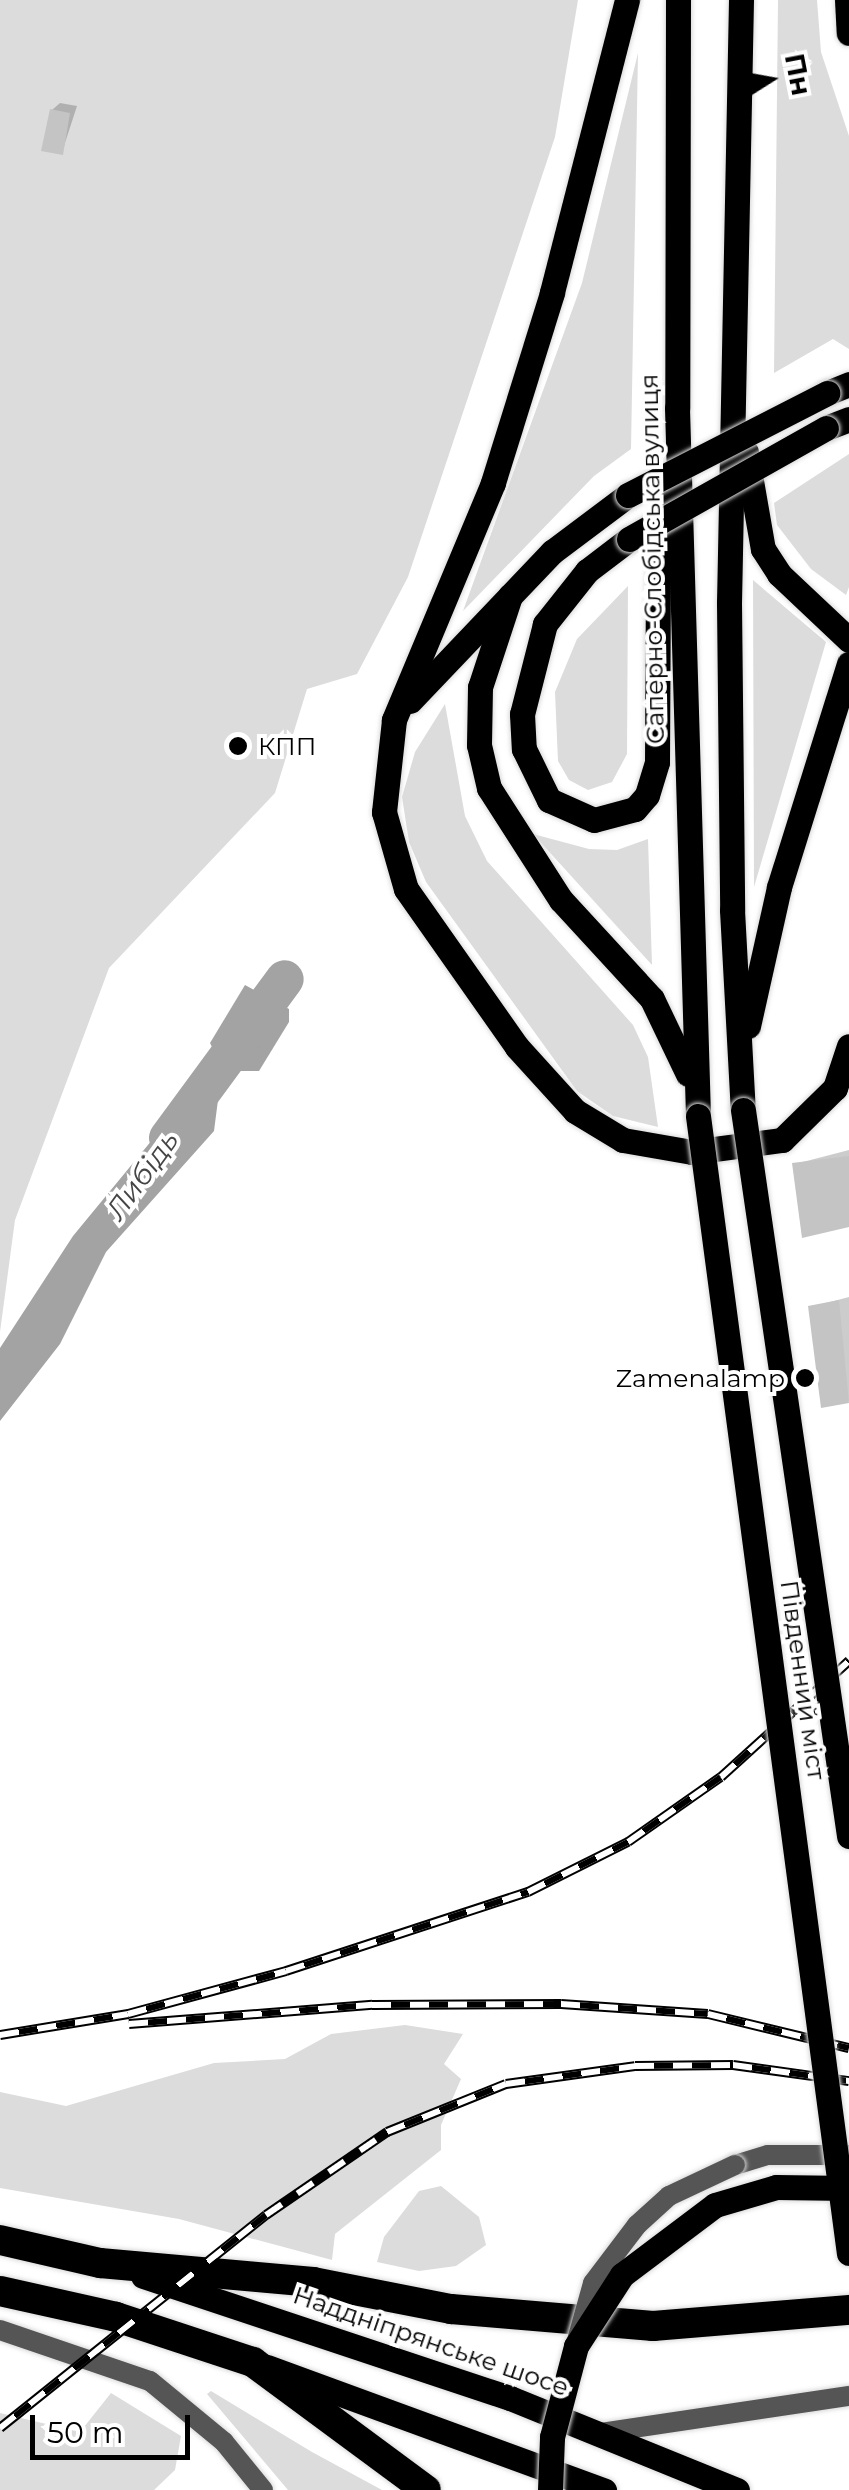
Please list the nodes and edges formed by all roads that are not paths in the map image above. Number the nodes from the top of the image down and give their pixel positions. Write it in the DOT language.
graph roads {
  1 [pos="627,0"];
  2 [pos="678,0"];
  3 [pos="740,0"];
  4 [pos="846,0"];
  5 [pos="849,33"];
  6 [pos="736,332"];
  7 [pos="838,388"];
  8 [pos="676,408"];
  9 [pos="838,424"];
  10 [pos="510,596"];
  11 [pos="849,640"];
  12 [pos="444,660"];
  13 [pos="849,664"];
  14 [pos="480,686"];
  15 [pos="394,720"];
  16 [pos="849,1046"];
  17 [pos="740,1065"];
  18 [pos="697,1105"];
  19 [pos="849,1836"];
  20 [pos="849,2155"];
  21 [pos="849,2188"];
  22 [pos="0,2240"];
  23 [pos="849,2253"];
  24 [pos="100,2263"];
  25 [pos="0,2291"];
  26 [pos="849,2310"];
  27 [pos="0,2330"];
  28 [pos="576,2346"];
  29 [pos="252,2362"];
  30 [pos="849,2396"];
  31 [pos="601,2433"];
  32 [pos="263,2490"];
  33 [pos="426,2490"];
  34 [pos="550,2490"];
  35 [pos="604,2490"];
  36 [pos="737,2490"];
  1 -- 15 [label="main road"];
  2 -- 8 [label="main road, Саперно-Слобідська вулиця"];
  3 -- 6 [label="main road"];
  4 -- 5 [label="main road"];
  6 -- 11 [label="main road"];
  6 -- 17 [label="main road"];
  7 -- 10 [label="main road, bridge"];
  8 -- 9 [label="main road, bridge"];
  8 -- 18 [label="main road, Саперно-Слобідська вулиця"];
  10 -- 12 [label="main road"];
  10 -- 14 [label="main road"];
  12 -- 14 [label="main road"];
  12 -- 15 [label="main road"];
  13 -- 17 [label="main road"];
  14 -- 18 [label="main road"];
  15 -- 16 [label="main road"];
  17 -- 19 [label="main road, Південний міст, bridge"];
  18 -- 23 [label="main road, Південний міст, bridge"];
  20 -- 28 [label="street, bridge"];
  21 -- 28 [label="main road, bridge"];
  22 -- 24 [label="highway"];
  24 -- 26 [label="highway"];
  24 -- 31 [label="main road, Наддніпрянське шосе"];
  25 -- 29 [label="highway"];
  27 -- 32 [label="street"];
  28 -- 34 [label="main road, bridge"];
  29 -- 33 [label="highway"];
  29 -- 35 [label="main road"];
  30 -- 31 [label="street"];
  31 -- 36 [label="main road, Наддніпрянське шосе"];
}
